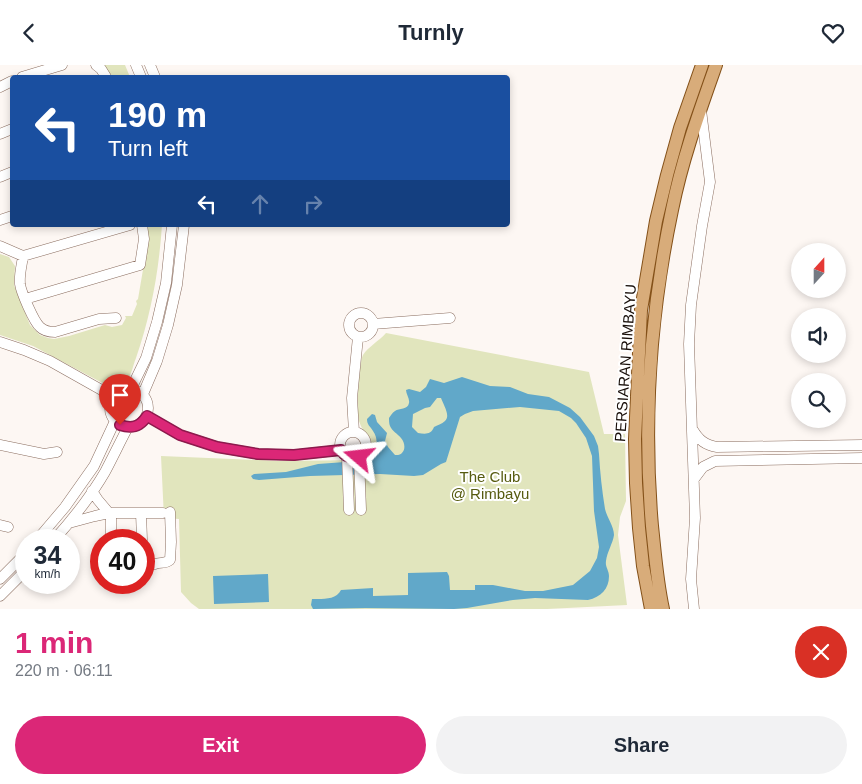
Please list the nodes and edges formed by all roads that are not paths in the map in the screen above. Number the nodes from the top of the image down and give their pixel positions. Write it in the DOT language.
graph roads {
  1 [pos="62,65"];
  2 [pos="96,65"];
  3 [pos="702,65"];
  4 [pos="716,65"];
  5 [pos="29,75"];
  6 [pos="105,75"];
  7 [pos="700,106"];
  8 [pos="123,227"];
  9 [pos="142,227"];
  10 [pos="172,227"];
  11 [pos="184,227"];
  12 [pos="0,246"];
  13 [pos="24,256"];
  14 [pos="25,299"];
  15 [pos="116,318"];
  16 [pos="450,318"];
  17 [pos="373,324"];
  18 [pos="358,337"];
  19 [pos="0,342"];
  20 [pos="131,389"];
  21 [pos="143,394"];
  22 [pos="114,397"];
  23 [pos="147,416"];
  24 [pos="115,421"];
  25 [pos="128,427"];
  26 [pos="693,430"];
  27 [pos="354,432"];
  28 [pos="0,445"];
  29 [pos="862,445"];
  30 [pos="57,452"];
  31 [pos="345,455"];
  32 [pos="359,458"];
  33 [pos="862,458"];
  34 [pos="694,479"];
  35 [pos="92,491"];
  36 [pos="349,510"];
  37 [pos="361,510"];
  38 [pos="112,513"];
  39 [pos="141,513"];
  40 [pos="69,523"];
  41 [pos="46,529"];
  42 [pos="64,529"];
  43 [pos="111,529"];
  44 [pos="114,529"];
  45 [pos="142,529"];
  46 [pos="155,563"];
  47 [pos="15,564"];
  48 [pos="0,579"];
  49 [pos="15,581"];
  50 [pos="0,596"];
  51 [pos="651,609"];
  52 [pos="662,609"];
  53 [pos="694,609"];
  1 -- 5 [label="street"];
  2 -- 6 [label="street"];
  3 -- 51 [label="main road, PERSIARAN RIMBAYU"];
  4 -- 7 [label="main road, PERSIARAN RIMBAYU"];
  7 -- 26 [label="street"];
  7 -- 52 [label="main road, PERSIARAN RIMBAYU"];
  8 -- 13 [label="street"];
  9 -- 14 [label="street"];
  10 -- 20 [label="street"];
  11 -- 21 [label="street"];
  12 -- 13 [label="street"];
  13 -- 14 [label="street"];
  14 -- 15 [label="street"];
  16 -- 17 [label="street"];
  17 -- 18 [label="street"];
  17 -- 18 [label="street"];
  18 -- 27 [label="street"];
  19 -- 22 [label="street"];
  20 -- 21 [label="street"];
  20 -- 22 [label="street"];
  21 -- 23 [label="street"];
  22 -- 24 [label="street"];
  23 -- 25 [label="street"];
  23 -- 31 [label="street"];
  24 -- 25 [label="street"];
  24 -- 41 [label="street"];
  25 -- 35 [label="street"];
  26 -- 29 [label="street"];
  26 -- 34 [label="street"];
  27 -- 31 [label="street"];
  27 -- 32 [label="street"];
  28 -- 30 [label="street"];
  31 -- 32 [label="street"];
  31 -- 36 [label="street"];
  32 -- 37 [label="street"];
  33 -- 34 [label="street"];
  34 -- 53 [label="street"];
  35 -- 38 [label="street"];
  35 -- 40 [label="street"];
  38 -- 39 [label="street"];
  38 -- 40 [label="street"];
  38 -- 43 [label="street"];
  38 -- 44 [label="street"];
  39 -- 45 [label="street"];
  39 -- 46 [label="street"];
  40 -- 42 [label="street"];
  47 -- 48 [label="street"];
  49 -- 50 [label="street"];
}
